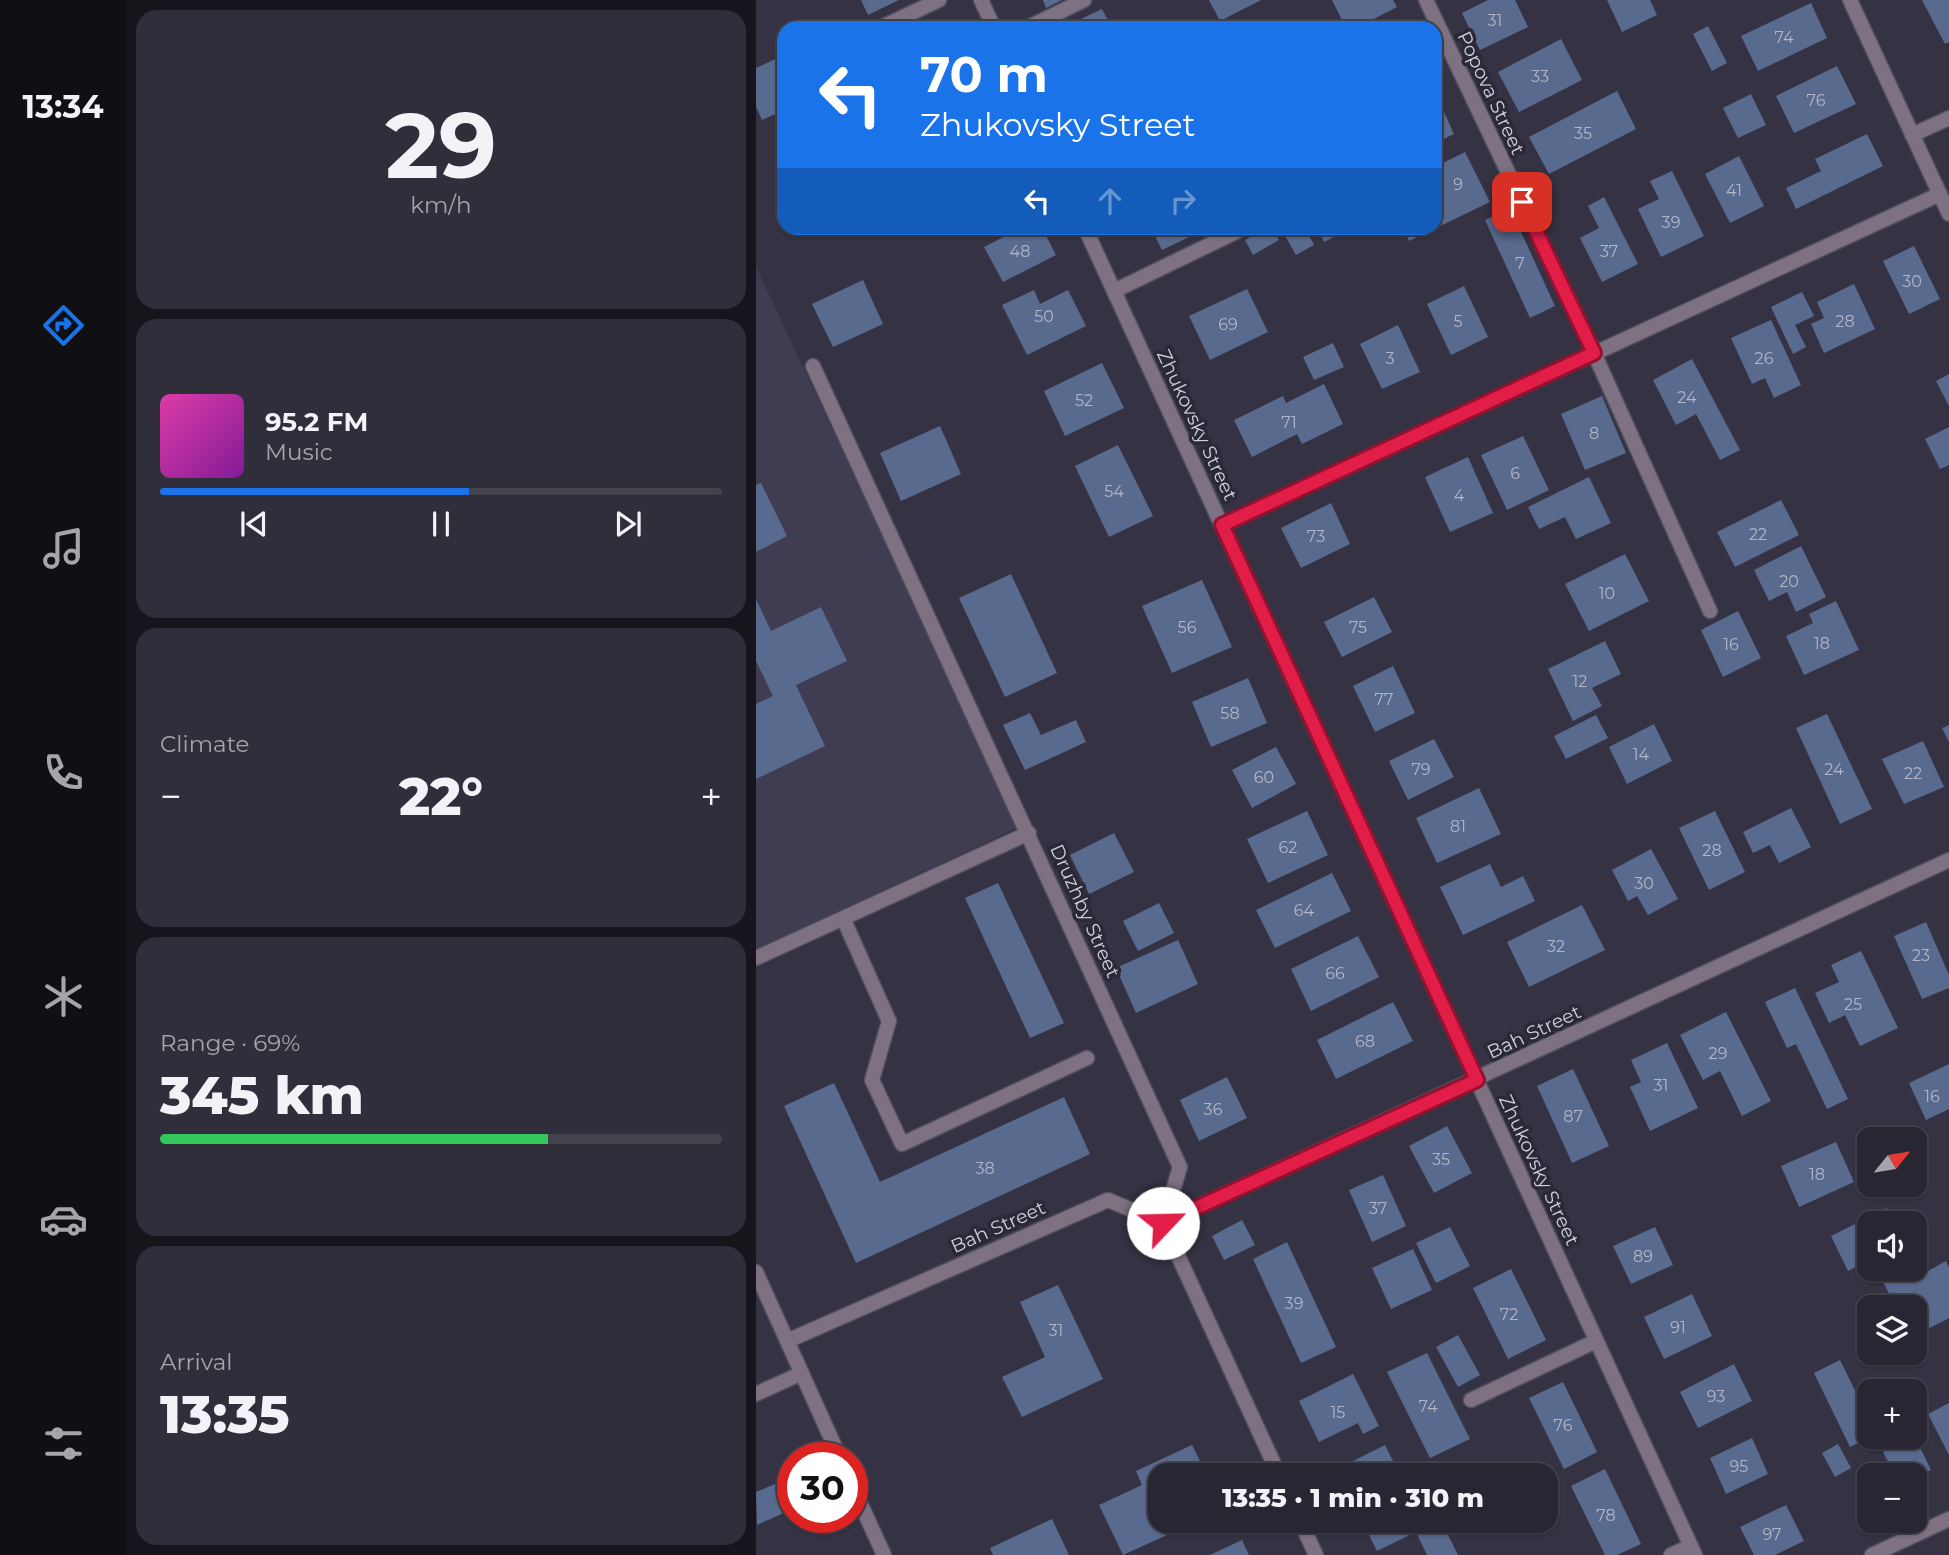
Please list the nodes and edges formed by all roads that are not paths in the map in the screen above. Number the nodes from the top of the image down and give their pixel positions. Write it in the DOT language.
graph roads {
  1 [pos="939,0"];
  2 [pos="981,0"];
  3 [pos="1084,0"];
  4 [pos="1426,0"];
  5 [pos="1850,0"];
  6 [pos="895,21"];
  7 [pos="991,21"];
  8 [pos="1041,21"];
  9 [pos="1436,21"];
  10 [pos="1442,34"];
  11 [pos="1949,118"];
  12 [pos="1912,135"];
  13 [pos="1940,194"];
  14 [pos="1949,214"];
  15 [pos="1089,235"];
  16 [pos="1230,235"];
  17 [pos="1115,291"];
  18 [pos="1594,353"];
  19 [pos="813,366"];
  20 [pos="1222,525"];
  21 [pos="1710,611"];
  22 [pos="1029,833"];
  23 [pos="1949,860"];
  24 [pos="843,918"];
  25 [pos="756,958"];
  26 [pos="1087,1058"];
  27 [pos="1477,1080"];
  28 [pos="1163,1223"];
  29 [pos="756,1272"];
  30 [pos="787,1340"];
  31 [pos="1596,1341"];
  32 [pos="802,1373"];
  33 [pos="756,1394"];
  34 [pos="1471,1400"];
  35 [pos="833,1442"];
  36 [pos="1273,1463"];
  37 [pos="1949,1519"];
  38 [pos="868,1520"];
  39 [pos="1306,1533"];
  40 [pos="1693,1550"];
  41 [pos="884,1555"];
  42 [pos="1316,1555"];
  43 [pos="1671,1555"];
  44 [pos="1872,1555"];
  1 -- 6 [label="street"];
  2 -- 7 [label="street"];
  3 -- 8 [label="street"];
  4 -- 9 [label="street, Popova Street"];
  5 -- 12 [label="street"];
  10 -- 18 [label="street, Popova Street"];
  11 -- 12 [label="street"];
  12 -- 13 [label="street"];
  13 -- 14 [label="street"];
  13 -- 18 [label="street"];
  15 -- 17 [label="street, Zhukovsky Street"];
  16 -- 17 [label="street"];
  17 -- 20 [label="street, Zhukovsky Street"];
  18 -- 20 [label="street"];
  18 -- 21 [label="street, Popova Street"];
  19 -- 22 [label="street, Druzhby Street"];
  20 -- 27 [label="street, Zhukovsky Street"];
  22 -- 24 [label="street"];
  22 -- 28 [label="street, Druzhby Street"];
  23 -- 27 [label="street, Bah Street"];
  24 -- 25 [label="street"];
  24 -- 26 [label="street"];
  27 -- 28 [label="street, Bah Street"];
  27 -- 31 [label="street, Zhukovsky Street"];
  28 -- 30 [label="street, Bah Street"];
  28 -- 36 [label="street"];
  29 -- 30 [label="street"];
  30 -- 32 [label="street"];
  31 -- 34 [label="street"];
  31 -- 40 [label="street, Zhukovsky Street"];
  32 -- 33 [label="street"];
  32 -- 35 [label="street"];
  37 -- 44 [label="street"];
  38 -- 41 [label="street"];
  39 -- 42 [label="street"];
  40 -- 43 [label="street"];
}
